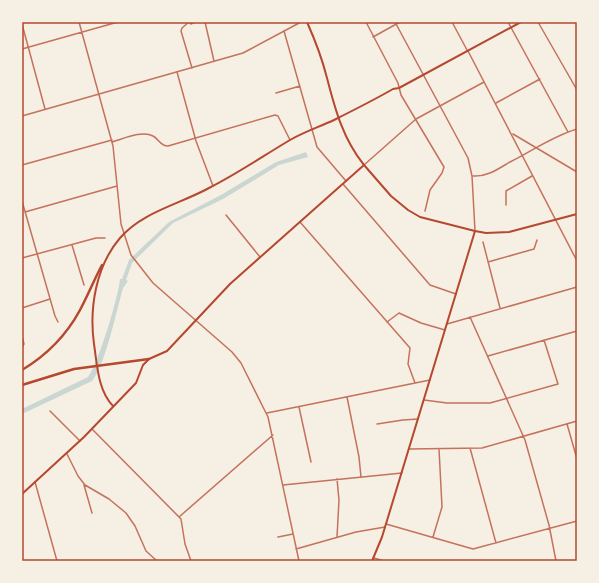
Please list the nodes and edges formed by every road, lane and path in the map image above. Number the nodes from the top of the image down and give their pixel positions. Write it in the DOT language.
graph roads {
  1 [pos="79,22"];
  2 [pos="118,22"];
  3 [pos="188,22"];
  4 [pos="195,22"];
  5 [pos="205,22"];
  6 [pos="301,22"];
  7 [pos="307,22"];
  8 [pos="366,22"];
  9 [pos="400,22"];
  10 [pos="452,22"];
  11 [pos="508,22"];
  12 [pos="521,22"];
  13 [pos="538,22"];
  14 [pos="395,23"];
  15 [pos="22,24"];
  16 [pos="512,27"];
  17 [pos="284,31"];
  18 [pos="82,32"];
  19 [pos="373,36"];
  20 [pos="28,48"];
  21 [pos="22,49"];
  22 [pos="468,51"];
  23 [pos="214,61"];
  24 [pos="192,68"];
  25 [pos="177,72"];
  26 [pos="424,75"];
  27 [pos="540,79"];
  28 [pos="484,82"];
  29 [pos="577,83"];
  30 [pos="574,85"];
  31 [pos="300,86"];
  32 [pos="400,88"];
  33 [pos="577,90"];
  34 [pos="276,93"];
  35 [pos="99,94"];
  36 [pos="496,103"];
  37 [pos="440,106"];
  38 [pos="45,109"];
  39 [pos="22,116"];
  40 [pos="338,118"];
  41 [pos="416,119"];
  42 [pos="312,129"];
  43 [pos="577,129"];
  44 [pos="568,132"];
  45 [pos="512,133"];
  46 [pos="195,138"];
  47 [pos="290,140"];
  48 [pos="112,141"];
  49 [pos="537,149"];
  50 [pos="522,157"];
  51 [pos="22,165"];
  52 [pos="364,165"];
  53 [pos="577,172"];
  54 [pos="472,176"];
  55 [pos="532,176"];
  56 [pos="346,181"];
  57 [pos="342,184"];
  58 [pos="117,186"];
  59 [pos="214,186"];
  60 [pos="22,201"];
  61 [pos="506,205"];
  62 [pos="425,211"];
  63 [pos="25,212"];
  64 [pos="577,214"];
  65 [pos="226,215"];
  66 [pos="556,220"];
  67 [pos="300,222"];
  68 [pos="475,231"];
  69 [pos="123,234"];
  70 [pos="105,238"];
  71 [pos="537,240"];
  72 [pos="483,242"];
  73 [pos="72,244"];
  74 [pos="577,252"];
  75 [pos="574,253"];
  76 [pos="37,254"];
  77 [pos="260,257"];
  78 [pos="22,258"];
  79 [pos="577,261"];
  80 [pos="488,262"];
  81 [pos="102,265"];
  82 [pos="84,285"];
  83 [pos="577,287"];
  84 [pos="456,294"];
  85 [pos="50,300"];
  86 [pos="22,308"];
  87 [pos="500,309"];
  88 [pos="470,317"];
  89 [pos="195,320"];
  90 [pos="58,322"];
  91 [pos="388,322"];
  92 [pos="447,324"];
  93 [pos="445,330"];
  94 [pos="577,330"];
  95 [pos="22,336"];
  96 [pos="544,340"];
  97 [pos="23,346"];
  98 [pos="488,356"];
  99 [pos="149,359"];
  100 [pos="22,370"];
  101 [pos="430,380"];
  102 [pos="415,383"];
  103 [pos="22,385"];
  104 [pos="347,397"];
  105 [pos="507,398"];
  106 [pos="424,400"];
  107 [pos="113,406"];
  108 [pos="300,407"];
  109 [pos="50,411"];
  110 [pos="267,413"];
  111 [pos="418,419"];
  112 [pos="577,422"];
  113 [pos="377,424"];
  114 [pos="567,424"];
  115 [pos="92,429"];
  116 [pos="273,435"];
  117 [pos="524,436"];
  118 [pos="80,441"];
  119 [pos="470,448"];
  120 [pos="409,449"];
  121 [pos="439,449"];
  122 [pos="66,454"];
  123 [pos="577,459"];
  124 [pos="311,462"];
  125 [pos="402,473"];
  126 [pos="361,477"];
  127 [pos="337,479"];
  128 [pos="34,482"];
  129 [pos="83,483"];
  130 [pos="282,485"];
  131 [pos="22,494"];
  132 [pos="92,512"];
  133 [pos="179,517"];
  134 [pos="577,521"];
  135 [pos="386,524"];
  136 [pos="385,527"];
  137 [pos="550,528"];
  138 [pos="293,534"];
  139 [pos="278,538"];
  140 [pos="337,538"];
  141 [pos="433,538"];
  142 [pos="496,543"];
  143 [pos="296,549"];
  144 [pos="374,558"];
  145 [pos="57,561"];
  146 [pos="157,561"];
  147 [pos="191,561"];
  148 [pos="299,561"];
  149 [pos="372,561"];
  150 [pos="384,561"];
  151 [pos="556,561"];
  1 -- 18 [label="street"];
  2 -- 18 [label="street"];
  3 -- 4 [label="street"];
  3 -- 24 [label="street"];
  5 -- 23 [label="street"];
  6 -- 17 [label="street"];
  7 -- 40 [label="main road"];
  8 -- 19 [label="street"];
  9 -- 14 [label="street"];
  10 -- 22 [label="street"];
  11 -- 16 [label="street"];
  12 -- 16 [label="main road"];
  13 -- 30 [label="street"];
  14 -- 19 [label="street"];
  14 -- 26 [label="street"];
  15 -- 20 [label="street"];
  16 -- 22 [label="main road"];
  16 -- 27 [label="street"];
  17 -- 23 [label="street"];
  17 -- 31 [label="street"];
  18 -- 20 [label="street"];
  18 -- 35 [label="street"];
  19 -- 32 [label="street"];
  20 -- 21 [label="street"];
  20 -- 38 [label="street"];
  22 -- 26 [label="main road"];
  22 -- 28 [label="street"];
  23 -- 24 [label="street"];
  24 -- 25 [label="street"];
  25 -- 35 [label="street"];
  25 -- 46 [label="street"];
  26 -- 32 [label="main road"];
  26 -- 37 [label="street"];
  27 -- 36 [label="street"];
  27 -- 44 [label="street"];
  28 -- 36 [label="street"];
  28 -- 37 [label="street"];
  29 -- 30 [label="street"];
  30 -- 33 [label="street"];
  31 -- 34 [label="street"];
  31 -- 42 [label="street"];
  32 -- 40 [label="main road"];
  32 -- 41 [label="street"];
  35 -- 38 [label="street"];
  35 -- 48 [label="street"];
  36 -- 45 [label="street"];
  37 -- 41 [label="street"];
  37 -- 54 [label="street"];
  38 -- 39 [label="street"];
  40 -- 42 [label="main road"];
  40 -- 52 [label="main road"];
  41 -- 52 [label="street"];
  41 -- 62 [label="street"];
  42 -- 47 [label="main road"];
  42 -- 56 [label="street"];
  43 -- 44 [label="street"];
  44 -- 49 [label="street"];
  45 -- 49 [label="street"];
  45 -- 50 [label="street"];
  46 -- 47 [label="street"];
  46 -- 48 [label="street"];
  46 -- 59 [label="street"];
  47 -- 59 [label="main road"];
  48 -- 51 [label="street"];
  48 -- 58 [label="street"];
  49 -- 50 [label="street"];
  49 -- 53 [label="street"];
  50 -- 54 [label="street"];
  50 -- 55 [label="street"];
  52 -- 56 [label="main road"];
  52 -- 68 [label="main road"];
  54 -- 68 [label="street"];
  55 -- 61 [label="street"];
  55 -- 66 [label="street"];
  56 -- 57 [label="main road"];
  57 -- 67 [label="main road"];
  57 -- 84 [label="street"];
  58 -- 63 [label="street"];
  58 -- 69 [label="street"];
  59 -- 69 [label="main road"];
  60 -- 63 [label="street"];
  63 -- 76 [label="street"];
  64 -- 66 [label="main road"];
  65 -- 77 [label="street"];
  66 -- 68 [label="main road"];
  66 -- 75 [label="street"];
  67 -- 77 [label="main road"];
  67 -- 91 [label="street"];
  68 -- 84 [label="main road"];
  69 -- 81 [label="main road"];
  69 -- 89 [label="street"];
  70 -- 73 [label="street"];
  71 -- 80 [label="street"];
  72 -- 80 [label="street"];
  73 -- 76 [label="street"];
  73 -- 82 [label="street"];
  74 -- 75 [label="street"];
  75 -- 79 [label="street"];
  76 -- 78 [label="street"];
  76 -- 85 [label="street"];
  77 -- 89 [label="main road"];
  80 -- 87 [label="street"];
  81 -- 100 [label="highway"];
  81 -- 107 [label="main road"];
  83 -- 87 [label="street"];
  84 -- 92 [label="main road"];
  85 -- 86 [label="street"];
  85 -- 90 [label="street"];
  87 -- 88 [label="street"];
  88 -- 92 [label="street"];
  88 -- 98 [label="street"];
  89 -- 99 [label="main road"];
  89 -- 110 [label="street"];
  91 -- 93 [label="street"];
  91 -- 102 [label="street"];
  92 -- 93 [label="main road"];
  93 -- 101 [label="main road"];
  94 -- 96 [label="street"];
  95 -- 97 [label="street"];
  96 -- 98 [label="street"];
  96 -- 105 [label="street"];
  98 -- 105 [label="street"];
  99 -- 103 [label="highway"];
  99 -- 107 [label="main road"];
  101 -- 102 [label="street"];
  101 -- 106 [label="main road"];
  102 -- 104 [label="street"];
  104 -- 108 [label="street"];
  104 -- 126 [label="street"];
  105 -- 106 [label="street"];
  105 -- 117 [label="street"];
  106 -- 111 [label="main road"];
  107 -- 115 [label="main road"];
  108 -- 110 [label="street"];
  108 -- 124 [label="street"];
  109 -- 118 [label="street"];
  110 -- 116 [label="street"];
  111 -- 113 [label="street"];
  111 -- 120 [label="main road"];
  112 -- 114 [label="street"];
  114 -- 117 [label="street"];
  114 -- 123 [label="street"];
  115 -- 118 [label="main road"];
  115 -- 133 [label="street"];
  116 -- 130 [label="street"];
  116 -- 133 [label="street"];
  117 -- 119 [label="street"];
  117 -- 137 [label="street"];
  118 -- 122 [label="main road"];
  119 -- 121 [label="street"];
  119 -- 142 [label="street"];
  120 -- 121 [label="street"];
  120 -- 125 [label="main road"];
  121 -- 141 [label="street"];
  122 -- 128 [label="main road"];
  122 -- 129 [label="street"];
  125 -- 126 [label="street"];
  125 -- 135 [label="main road"];
  126 -- 127 [label="street"];
  127 -- 130 [label="street"];
  127 -- 140 [label="street"];
  128 -- 131 [label="main road"];
  128 -- 145 [label="street"];
  129 -- 132 [label="street"];
  129 -- 146 [label="street"];
  130 -- 138 [label="street"];
  133 -- 147 [label="street"];
  134 -- 137 [label="street"];
  135 -- 136 [label="main road"];
  135 -- 141 [label="street"];
  136 -- 140 [label="street"];
  136 -- 144 [label="main road"];
  137 -- 142 [label="street"];
  137 -- 151 [label="street"];
  138 -- 139 [label="street"];
  138 -- 143 [label="street"];
  140 -- 143 [label="street"];
  141 -- 142 [label="street"];
  143 -- 148 [label="street"];
  144 -- 149 [label="main road"];
  144 -- 150 [label="street"];
}
